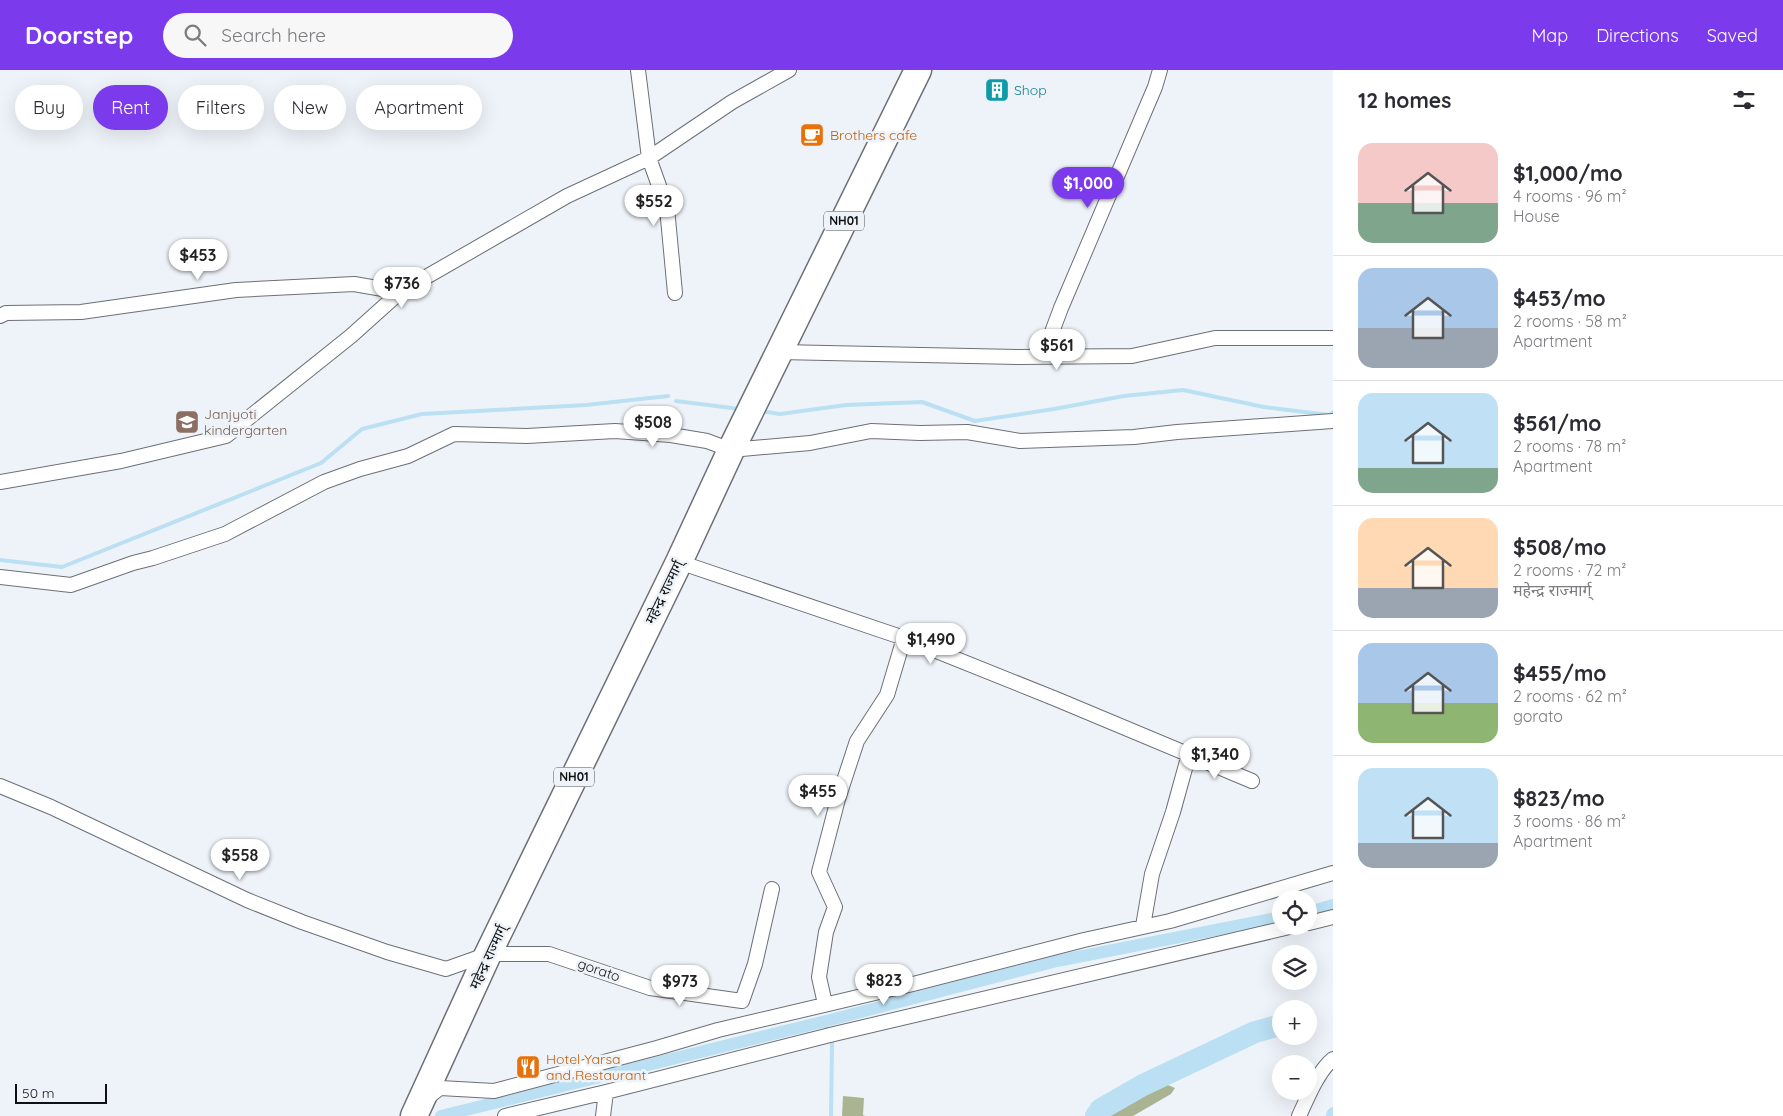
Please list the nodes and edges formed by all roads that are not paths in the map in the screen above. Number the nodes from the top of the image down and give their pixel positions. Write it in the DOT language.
graph roads {
  1 [pos="638,70"];
  2 [pos="789,70"];
  3 [pos="918,70"];
  4 [pos="1160,70"];
  5 [pos="649,158"];
  6 [pos="400,292"];
  7 [pos="675,293"];
  8 [pos="0,316"];
  9 [pos="1333,338"];
  10 [pos="1043,356"];
  11 [pos="775,362"];
  12 [pos="1333,421"];
  13 [pos="734,445"];
  14 [pos="0,482"];
  15 [pos="679,562"];
  16 [pos="0,577"];
  17 [pos="904,638"];
  18 [pos="1189,754"];
  19 [pos="1252,781"];
  20 [pos="0,786"];
  21 [pos="1333,873"];
  22 [pos="772,889"];
  23 [pos="1333,917"];
  24 [pos="1317,921"];
  25 [pos="1143,926"];
  26 [pos="1272,931"];
  27 [pos="488,954"];
  28 [pos="825,1004"];
  29 [pos="1333,1059"];
  30 [pos="606,1092"];
  31 [pos="418,1109"];
  32 [pos="505,1116"];
  33 [pos="603,1116"];
  34 [pos="1299,1116"];
  1 -- 5 [label="street"];
  2 -- 5 [label="street"];
  3 -- 11 [label="highway, महेन्द्र राज्मार्ग् / NH01"];
  4 -- 10 [label="street"];
  5 -- 6 [label="street"];
  5 -- 7 [label="street"];
  6 -- 8 [label="street"];
  6 -- 14 [label="street"];
  9 -- 10 [label="street"];
  10 -- 11 [label="street"];
  11 -- 13 [label="highway, महेन्द्र राज्मार्ग् / NH01"];
  12 -- 13 [label="street"];
  13 -- 15 [label="highway, महेन्द्र राज्मार्ग् / NH01"];
  13 -- 16 [label="street"];
  15 -- 17 [label="street"];
  15 -- 27 [label="highway, महेन्द्र राज्मार्ग् / NH01"];
  17 -- 18 [label="street"];
  17 -- 28 [label="street"];
  18 -- 19 [label="street"];
  18 -- 25 [label="street"];
  20 -- 27 [label="street"];
  21 -- 25 [label="street"];
  22 -- 27 [label="street, gorato"];
  23 -- 24 [label="street"];
  25 -- 28 [label="street"];
  26 -- 30 [label="street"];
  27 -- 31 [label="highway, महेन्द्र राज्मार्ग् / NH01"];
  28 -- 31 [label="street"];
  29 -- 34 [label="street"];
  30 -- 32 [label="street"];
  30 -- 33 [label="street"];
}
